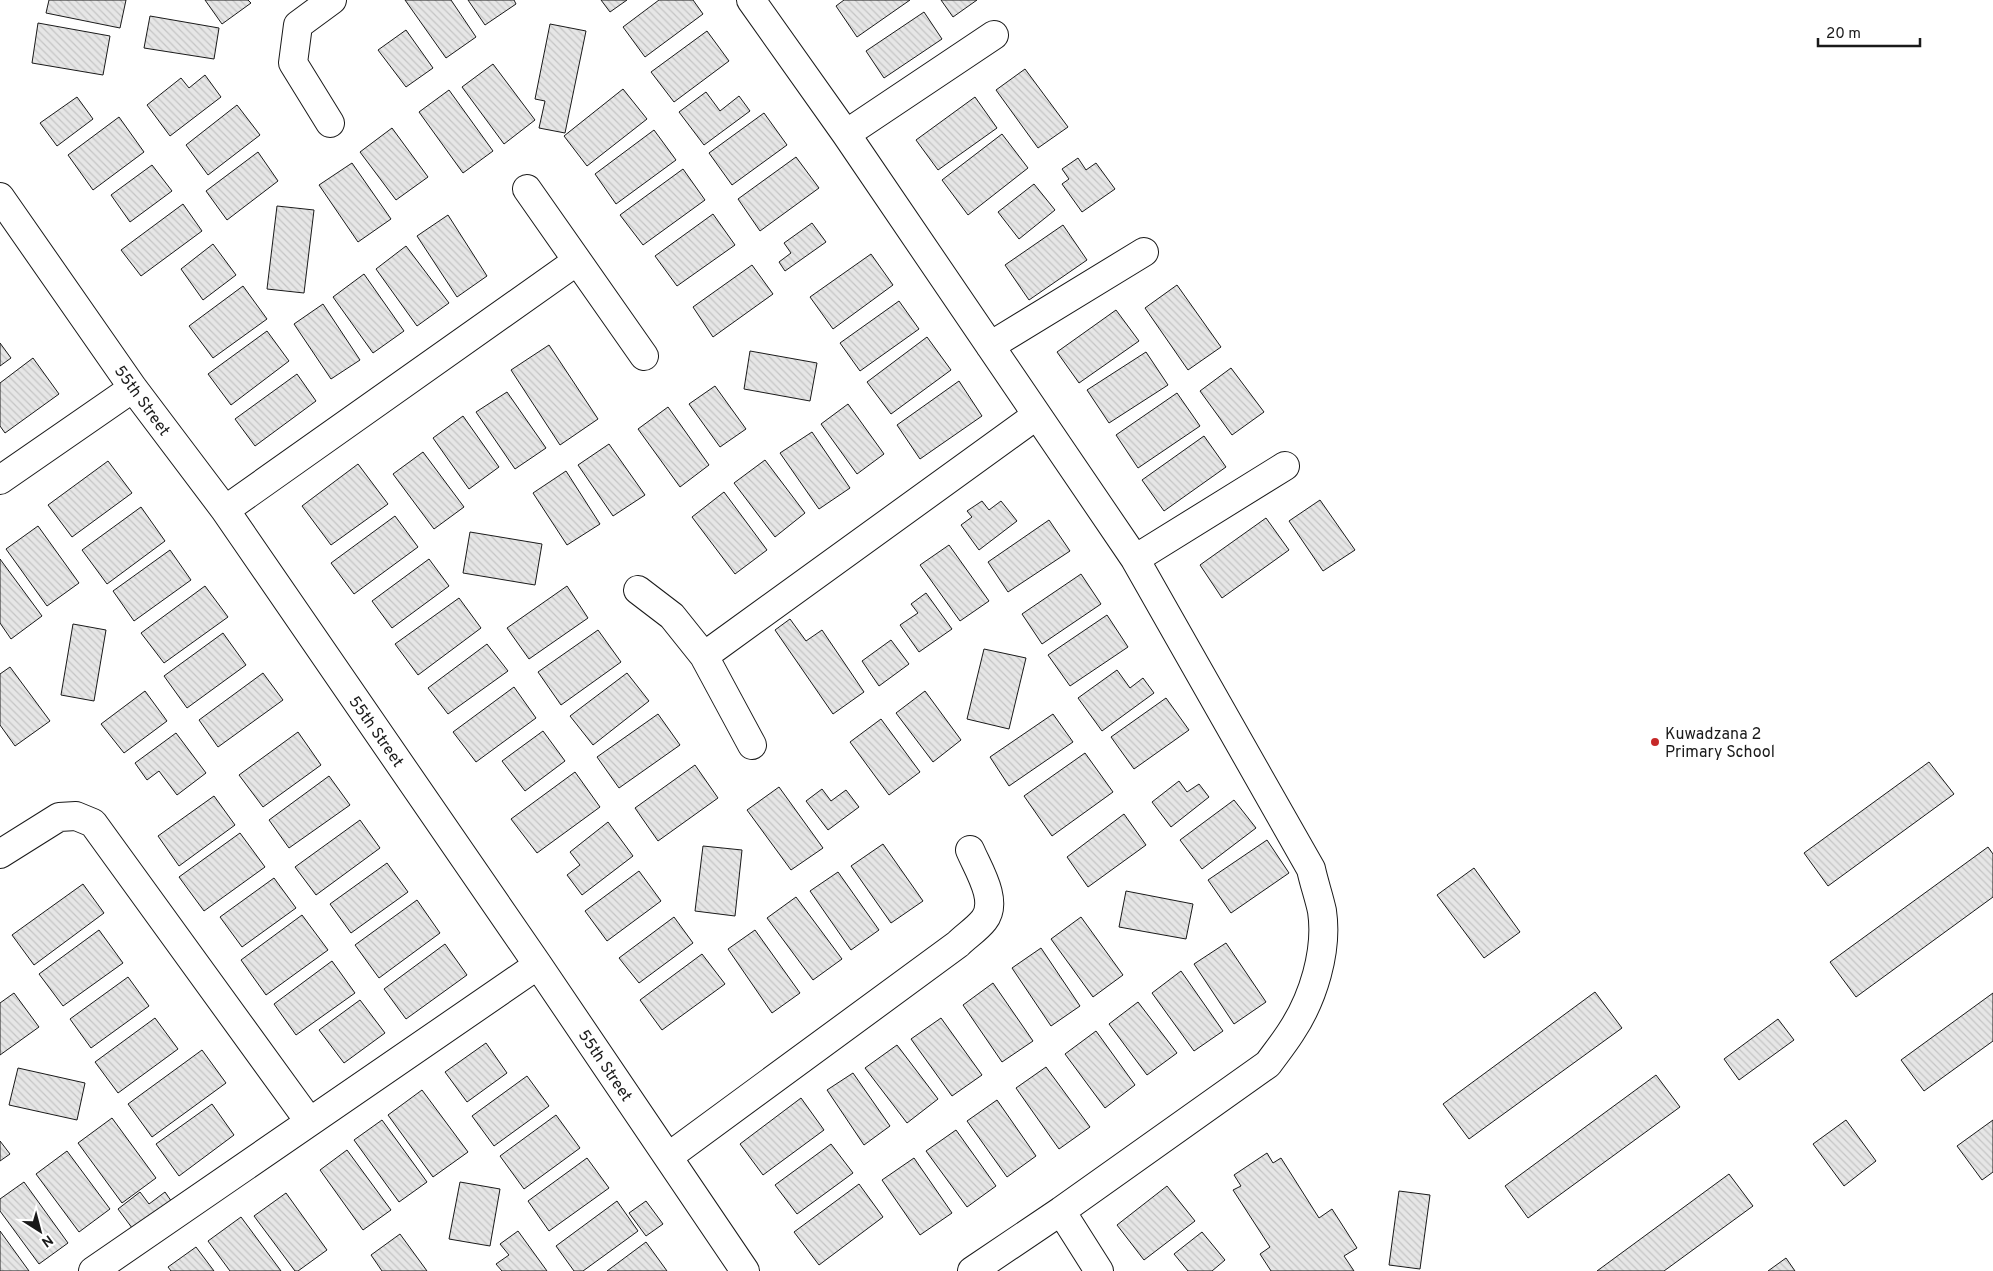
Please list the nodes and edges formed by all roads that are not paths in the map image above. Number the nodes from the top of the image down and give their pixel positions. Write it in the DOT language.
graph roads {
  1 [pos="332,0"];
  2 [pos="751,0"];
  3 [pos="994,35"];
  4 [pos="330,123"];
  5 [pos="846,134"];
  6 [pos="527,189"];
  7 [pos="0,197"];
  8 [pos="1144,252"];
  9 [pos="577,261"];
  10 [pos="990,346"];
  11 [pos="644,356"];
  12 [pos="133,388"];
  13 [pos="1037,415"];
  14 [pos="1285,466"];
  15 [pos="0,480"];
  16 [pos="225,510"];
  17 [pos="1135,559"];
  18 [pos="638,590"];
  19 [pos="704,656"];
  20 [pos="752,745"];
  21 [pos="970,850"];
  22 [pos="0,854"];
  23 [pos="538,964"];
  24 [pos="310,1121"];
  25 [pos="668,1157"];
  26 [pos="1062,1211"];
  27 [pos="93,1271"];
  28 [pos="745,1271"];
  29 [pos="972,1271"];
  30 [pos="1099,1271"];
  1 -- 4 [label="street"];
  2 -- 5 [label="street"];
  3 -- 5 [label="street"];
  5 -- 10 [label="street"];
  6 -- 9 [label="street"];
  7 -- 12 [label="street, 55th Street"];
  8 -- 10 [label="street"];
  9 -- 11 [label="street"];
  9 -- 16 [label="street"];
  10 -- 13 [label="street"];
  12 -- 15 [label="street"];
  12 -- 16 [label="street, 55th Street"];
  13 -- 17 [label="street"];
  13 -- 19 [label="street"];
  14 -- 17 [label="street"];
  16 -- 23 [label="street, 55th Street"];
  17 -- 26 [label="street"];
  18 -- 19 [label="street"];
  19 -- 20 [label="street"];
  21 -- 25 [label="street"];
  22 -- 24 [label="street"];
  23 -- 24 [label="street"];
  23 -- 25 [label="street, 55th Street"];
  24 -- 27 [label="street"];
  25 -- 28 [label="street, 55th Street"];
  26 -- 29 [label="street"];
  26 -- 30 [label="street"];
}
